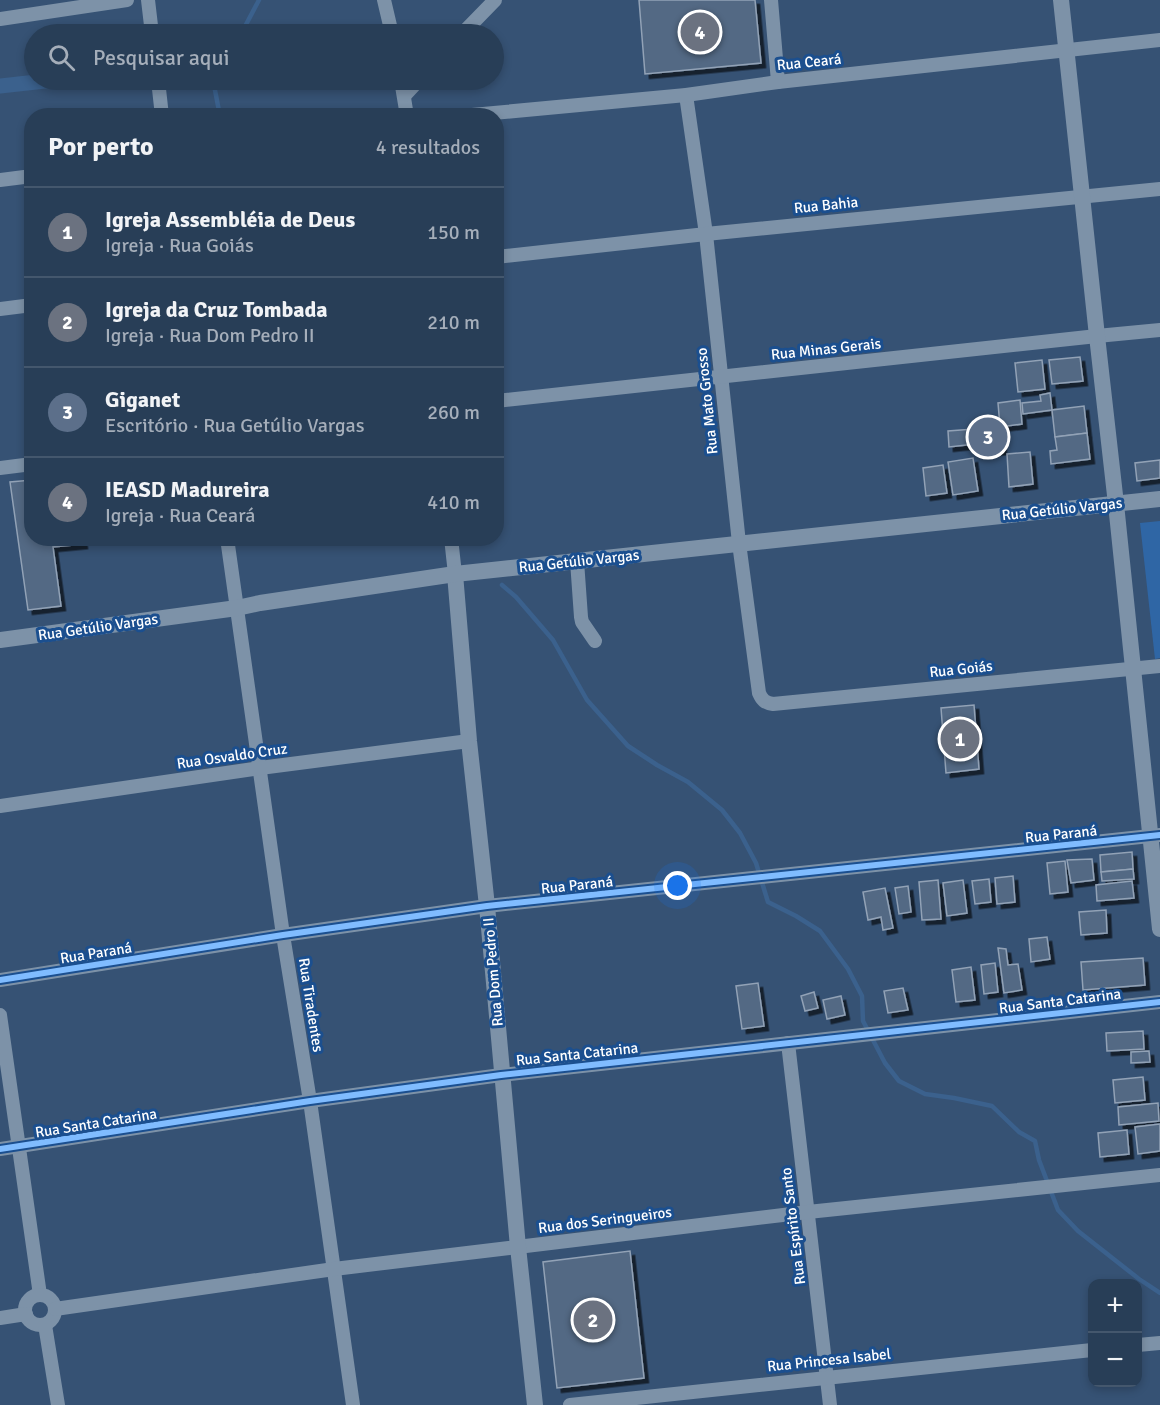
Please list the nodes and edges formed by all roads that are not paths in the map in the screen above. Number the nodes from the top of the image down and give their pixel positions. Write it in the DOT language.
graph roads {
  1 [pos="127,0"];
  2 [pos="148,0"];
  3 [pos="384,0"];
  4 [pos="495,0"];
  5 [pos="771,0"];
  6 [pos="1061,0"];
  7 [pos="0,19"];
  8 [pos="151,24"];
  9 [pos="390,24"];
  10 [pos="472,24"];
  11 [pos="1160,40"];
  12 [pos="1066,51"];
  13 [pos="778,82"];
  14 [pos="159,90"];
  15 [pos="404,90"];
  16 [pos="410,90"];
  17 [pos="686,94"];
  18 [pos="405,95"];
  19 [pos="161,108"];
  20 [pos="406,108"];
  21 [pos="504,112"];
  22 [pos="24,177"];
  23 [pos="0,180"];
  24 [pos="1160,189"];
  25 [pos="1082,196"];
  26 [pos="706,234"];
  27 [pos="504,256"];
  28 [pos="24,306"];
  29 [pos="0,309"];
  30 [pos="1160,330"];
  31 [pos="1097,336"];
  32 [pos="721,377"];
  33 [pos="504,400"];
  34 [pos="24,465"];
  35 [pos="0,468"];
  36 [pos="1160,499"];
  37 [pos="1116,504"];
  38 [pos="739,543"];
  39 [pos="228,546"];
  40 [pos="452,546"];
  41 [pos="577,561"];
  42 [pos="455,574"];
  43 [pos="237,608"];
  44 [pos="0,640"];
  45 [pos="595,641"];
  46 [pos="1160,666"];
  47 [pos="1132,669"];
  48 [pos="765,701"];
  49 [pos="469,741"];
  50 [pos="260,768"];
  51 [pos="0,806"];
  52 [pos="1155,836"];
  53 [pos="487,906"];
  54 [pos="1160,928"];
  55 [pos="284,935"];
  56 [pos="0,980"];
  57 [pos="1160,1002"];
  58 [pos="0,1015"];
  59 [pos="788,1043"];
  60 [pos="501,1074"];
  61 [pos="310,1101"];
  62 [pos="19,1147"];
  63 [pos="0,1149"];
  64 [pos="1160,1175"];
  65 [pos="808,1212"];
  66 [pos="518,1247"];
  67 [pos="334,1269"];
  68 [pos="40,1295"];
  69 [pos="55,1309"];
  70 [pos="26,1314"];
  71 [pos="0,1318"];
  72 [pos="45,1325"];
  73 [pos="1160,1343"];
  74 [pos="1142,1345"];
  75 [pos="1088,1350"];
  76 [pos="827,1377"];
  77 [pos="58,1405"];
  78 [pos="353,1405"];
  79 [pos="535,1405"];
  80 [pos="570,1405"];
  81 [pos="830,1405"];
  1 -- 7 [label="street"];
  2 -- 8 [label="street"];
  3 -- 9 [label="street"];
  4 -- 10 [label="street"];
  5 -- 13 [label="street"];
  6 -- 12 [label="street"];
  11 -- 12 [label="street, Rua Ceará"];
  12 -- 13 [label="street, Rua Ceará"];
  12 -- 25 [label="street"];
  13 -- 17 [label="street, Rua Ceará"];
  14 -- 19 [label="street"];
  15 -- 18 [label="street"];
  16 -- 18 [label="street"];
  17 -- 21 [label="street, Rua Ceará"];
  17 -- 26 [label="street, Rua Mato Grosso"];
  18 -- 20 [label="street"];
  22 -- 23 [label="street"];
  24 -- 25 [label="street, Rua Bahia"];
  25 -- 26 [label="street, Rua Bahia"];
  25 -- 31 [label="street"];
  26 -- 27 [label="street, Rua Bahia"];
  26 -- 32 [label="street, Rua Mato Grosso"];
  28 -- 29 [label="street"];
  30 -- 31 [label="street, Rua Minas Gerais"];
  31 -- 32 [label="street, Rua Minas Gerais"];
  31 -- 37 [label="street"];
  32 -- 33 [label="street, Rua Minas Gerais"];
  32 -- 38 [label="street, Rua Mato Grosso"];
  34 -- 35 [label="street"];
  36 -- 37 [label="street, Rua Getúlio Vargas"];
  37 -- 38 [label="street, Rua Getúlio Vargas"];
  37 -- 47 [label="street"];
  38 -- 41 [label="street, Rua Getúlio Vargas"];
  38 -- 48 [label="street, Rua Mato Grosso"];
  39 -- 43 [label="street, Rua Tiradentes"];
  40 -- 42 [label="street, Rua Dom Pedro II"];
  41 -- 42 [label="street, Rua Getúlio Vargas"];
  41 -- 45 [label="street"];
  42 -- 43 [label="street, Rua Getúlio Vargas"];
  42 -- 49 [label="street, Rua Dom Pedro II"];
  43 -- 44 [label="street, Rua Getúlio Vargas"];
  43 -- 50 [label="street, Rua Tiradentes"];
  46 -- 47 [label="street, Rua Goiás"];
  47 -- 48 [label="street, Rua Goiás"];
  47 -- 52 [label="street"];
  49 -- 50 [label="street, Rua Osvaldo Cruz"];
  49 -- 53 [label="street, Rua Dom Pedro II"];
  50 -- 51 [label="street, Rua Osvaldo Cruz"];
  50 -- 55 [label="street, Rua Tiradentes"];
  52 -- 53 [label="street, Rua Paraná"];
  52 -- 54 [label="street"];
  53 -- 55 [label="street, Rua Paraná"];
  53 -- 60 [label="street, Rua Dom Pedro II"];
  55 -- 56 [label="street, Rua Paraná"];
  55 -- 61 [label="street, Rua Tiradentes"];
  57 -- 59 [label="street, Rua Santa Catarina"];
  58 -- 62 [label="street"];
  59 -- 60 [label="street, Rua Santa Catarina"];
  59 -- 65 [label="street, Rua Espírito Santo"];
  60 -- 61 [label="street, Rua Santa Catarina"];
  60 -- 66 [label="street, Rua Dom Pedro II"];
  61 -- 62 [label="street, Rua Santa Catarina"];
  61 -- 67 [label="street, Rua Tiradentes"];
  62 -- 63 [label="street, Rua Santa Catarina"];
  62 -- 68 [label="street"];
  64 -- 65 [label="street, Rua dos Seringueiros"];
  65 -- 66 [label="street, Rua dos Seringueiros"];
  65 -- 76 [label="street, Rua Espírito Santo"];
  66 -- 67 [label="street, Rua dos Seringueiros"];
  66 -- 79 [label="street, Rua Dom Pedro II"];
  67 -- 69 [label="street, Rua dos Seringueiros"];
  67 -- 78 [label="street, Rua Tiradentes"];
  68 -- 69 [label="street"];
  68 -- 70 [label="street"];
  69 -- 72 [label="street"];
  70 -- 71 [label="street"];
  70 -- 72 [label="street"];
  72 -- 77 [label="street"];
  73 -- 74 [label="street"];
  75 -- 76 [label="street, Rua Princesa Isabel"];
  76 -- 80 [label="street, Rua Princesa Isabel"];
  76 -- 81 [label="street, Rua Espírito Santo"];
}
